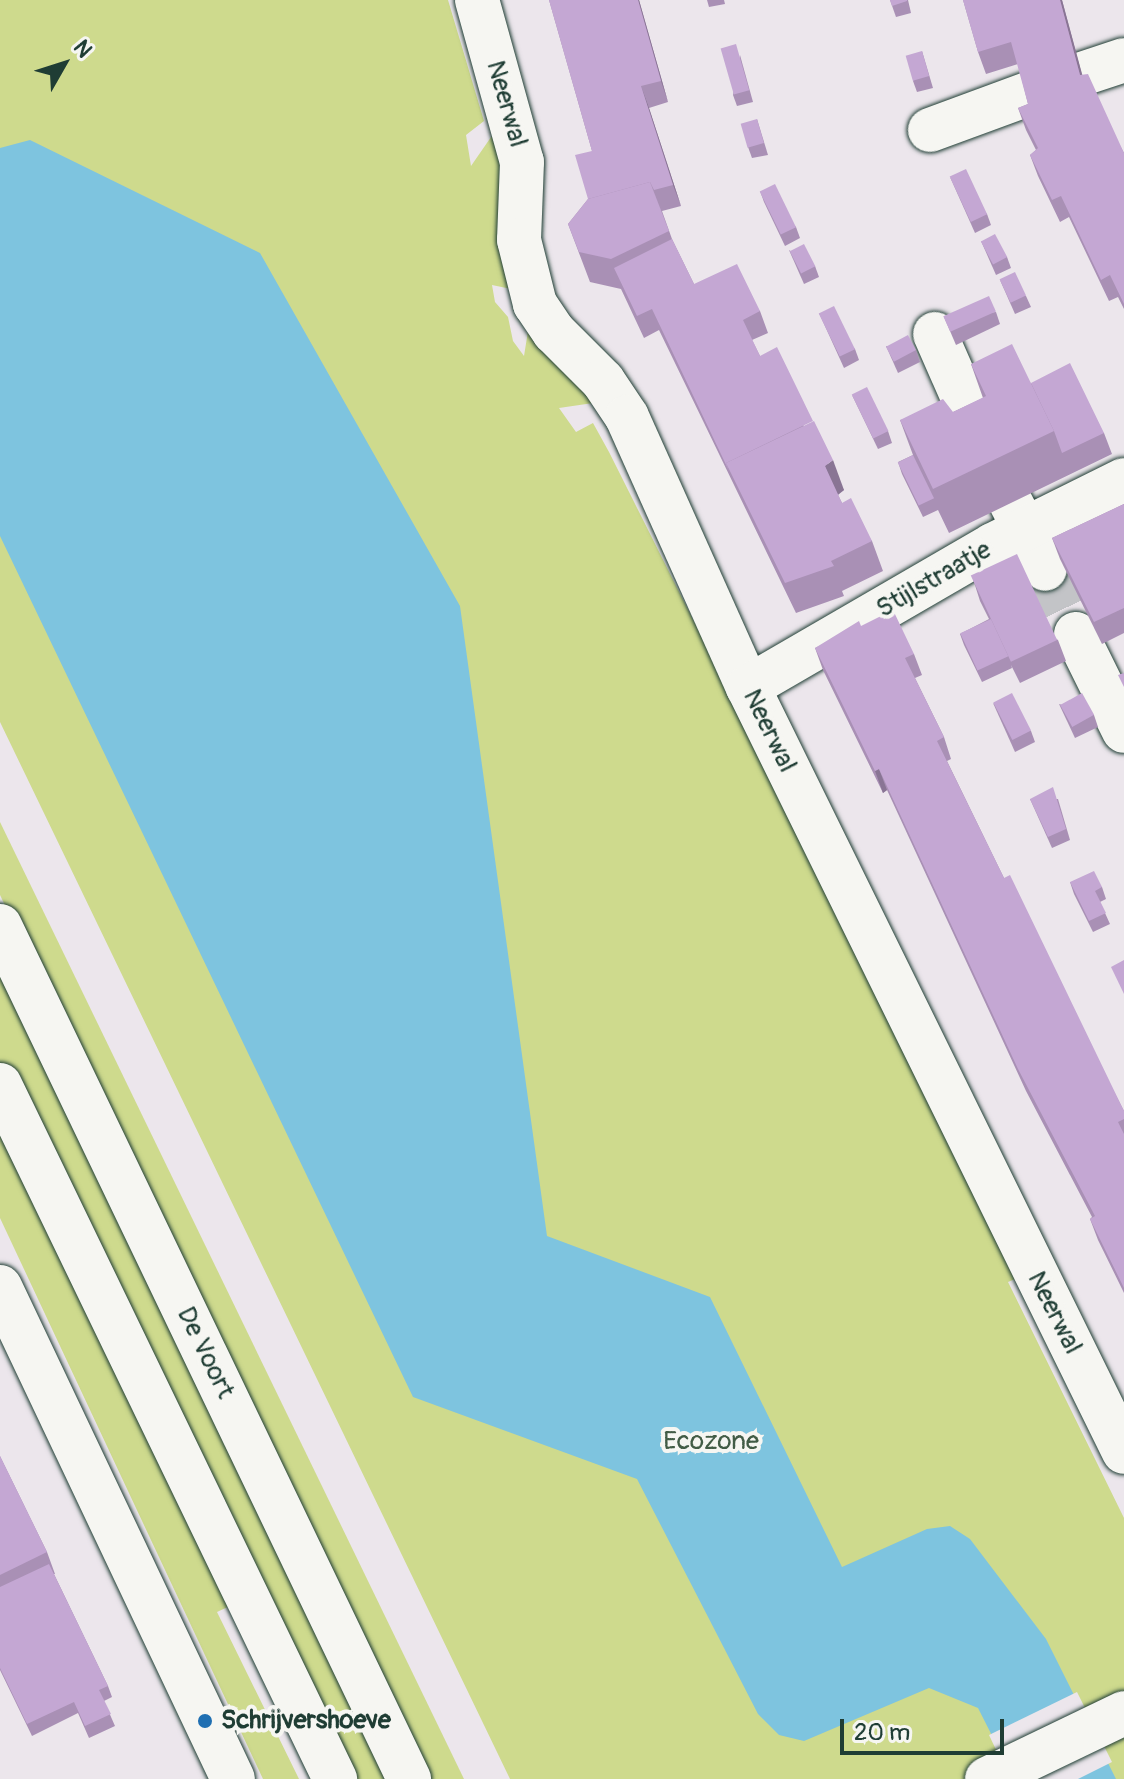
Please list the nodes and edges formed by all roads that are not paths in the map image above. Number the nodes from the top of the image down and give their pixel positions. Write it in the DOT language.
graph roads {
  1 [pos="477,0"];
  2 [pos="1124,60"];
  3 [pos="1082,74"];
  4 [pos="1028,94"];
  5 [pos="930,130"];
  6 [pos="935,334"];
  7 [pos="985,448"];
  8 [pos="1124,480"];
  9 [pos="1017,515"];
  10 [pos="1045,569"];
  11 [pos="1076,634"];
  12 [pos="748,687"];
  13 [pos="1124,731"];
  14 [pos="0,926"];
  15 [pos="0,1085"];
  16 [pos="2,1294"];
  17 [pos="1124,1452"];
  18 [pos="1124,1713"];
  19 [pos="995,1775"];
  20 [pos="233,1779"];
  21 [pos="335,1779"];
  22 [pos="409,1779"];
  1 -- 12 [label="street, Neerwal"];
  2 -- 3 [label="street"];
  4 -- 5 [label="street"];
  6 -- 7 [label="street"];
  8 -- 9 [label="street, Stijlstraatje"];
  9 -- 10 [label="street"];
  9 -- 12 [label="street, Stijlstraatje"];
  11 -- 13 [label="street"];
  12 -- 17 [label="street, Neerwal"];
  14 -- 22 [label="street, De Voort"];
  15 -- 21 [label="street"];
  16 -- 20 [label="street"];
  18 -- 19 [label="street"];
}
